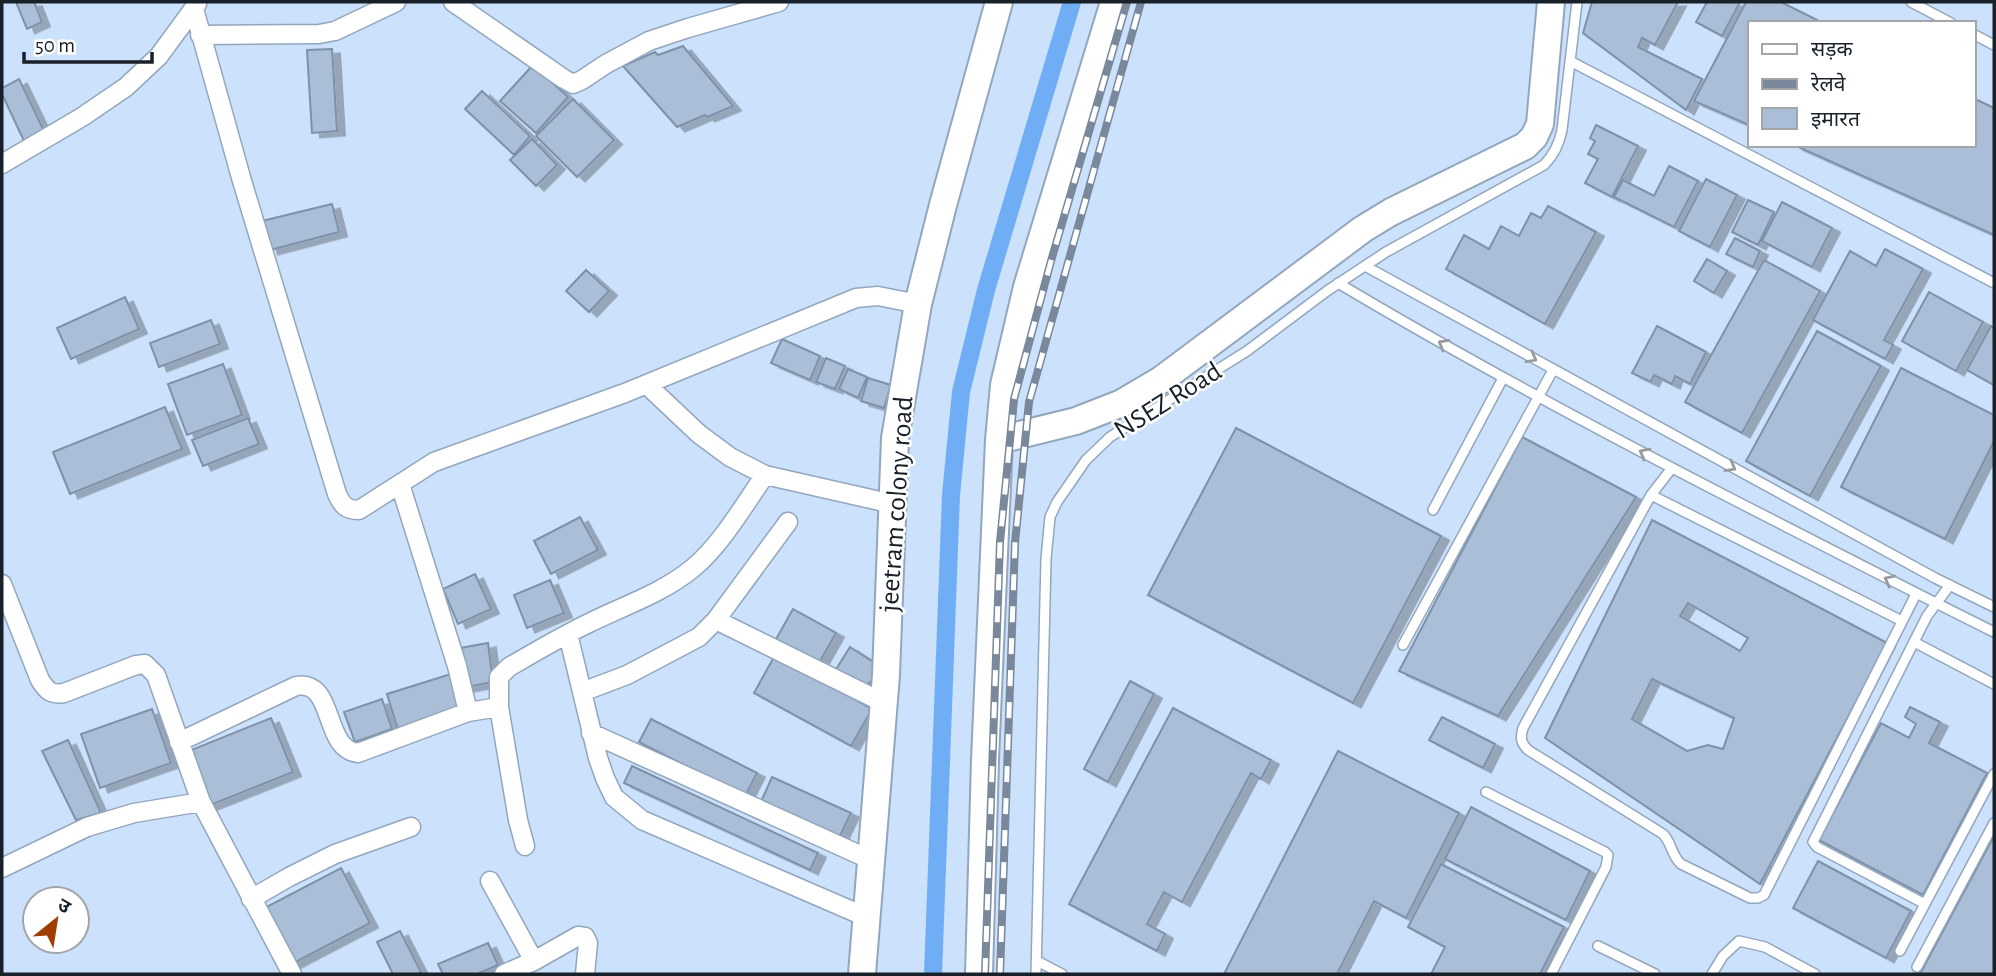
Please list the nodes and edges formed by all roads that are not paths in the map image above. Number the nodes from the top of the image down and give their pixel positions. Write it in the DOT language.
graph roads {
  1 [pos="396,2"];
  2 [pos="453,2"];
  3 [pos="779,2"];
  4 [pos="999,2"];
  5 [pos="1114,2"];
  6 [pos="1551,2"];
  7 [pos="1577,2"];
  8 [pos="1911,2"];
  9 [pos="196,6"];
  10 [pos="1947,21"];
  11 [pos="200,35"];
  12 [pos="1975,35"];
  13 [pos="1994,46"];
  14 [pos="1570,61"];
  15 [pos="2,164"];
  16 [pos="1364,266"];
  17 [pos="1994,283"];
  18 [pos="1338,284"];
  19 [pos="918,304"];
  20 [pos="1553,370"];
  21 [pos="1503,378"];
  22 [pos="647,385"];
  23 [pos="1538,397"];
  24 [pos="999,440"];
  25 [pos="1672,468"];
  26 [pos="765,475"];
  27 [pos="400,484"];
  28 [pos="1651,495"];
  29 [pos="893,504"];
  30 [pos="1433,510"];
  31 [pos="788,522"];
  32 [pos="2,584"];
  33 [pos="1950,585"];
  34 [pos="1916,594"];
  35 [pos="1937,604"];
  36 [pos="1994,607"];
  37 [pos="716,620"];
  38 [pos="1902,621"];
  39 [pos="1994,632"];
  40 [pos="568,634"];
  41 [pos="1914,642"];
  42 [pos="1403,645"];
  43 [pos="1994,684"];
  44 [pos="582,692"];
  45 [pos="884,703"];
  46 [pos="499,707"];
  47 [pos="468,712"];
  48 [pos="591,733"];
  49 [pos="179,743"];
  50 [pos="1994,774"];
  51 [pos="1486,792"];
  52 [pos="201,802"];
  53 [pos="1994,823"];
  54 [pos="411,827"];
  55 [pos="524,846"];
  56 [pos="871,860"];
  57 [pos="2,868"];
  58 [pos="490,881"];
  59 [pos="251,898"];
  60 [pos="1925,904"];
  61 [pos="866,917"];
  62 [pos="1598,946"];
  63 [pos="1900,951"];
  64 [pos="534,961"];
  65 [pos="1037,961"];
  66 [pos="1917,967"];
  67 [pos="292,974"];
  68 [pos="505,974"];
  69 [pos="585,974"];
  70 [pos="862,974"];
  71 [pos="979,974"];
  72 [pos="1036,974"];
  73 [pos="1062,974"];
  74 [pos="1551,974"];
  75 [pos="1655,974"];
  76 [pos="1712,974"];
  77 [pos="1815,974"];
  1 -- 11 [label="street"];
  2 -- 3 [label="street"];
  4 -- 19 [label="street, jeetram colony road"];
  5 -- 24 [label="street"];
  6 -- 24 [label="street"];
  7 -- 14 [label="lane, NSEZ Road"];
  8 -- 10 [label="lane"];
  9 -- 11 [label="street"];
  9 -- 15 [label="street"];
  11 -- 27 [label="street"];
  12 -- 13 [label="lane"];
  14 -- 16 [label="lane, NSEZ Road"];
  14 -- 17 [label="lane"];
  16 -- 18 [label="lane, NSEZ Road"];
  16 -- 20 [label="lane, one-way"];
  21 -- 18 [label="lane, one-way"];
  18 -- 65 [label="lane, NSEZ Road"];
  19 -- 22 [label="street"];
  19 -- 29 [label="street, jeetram colony road"];
  20 -- 23 [label="lane"];
  20 -- 33 [label="lane, one-way"];
  21 -- 23 [label="lane"];
  21 -- 30 [label="lane"];
  22 -- 26 [label="street"];
  22 -- 27 [label="street"];
  25 -- 23 [label="lane, one-way"];
  23 -- 42 [label="lane"];
  24 -- 71 [label="street"];
  25 -- 28 [label="lane"];
  34 -- 25 [label="lane, one-way"];
  26 -- 29 [label="street"];
  26 -- 40 [label="street"];
  27 -- 47 [label="street"];
  28 -- 38 [label="lane"];
  28 -- 38 [label="lane"];
  29 -- 45 [label="street, jeetram colony road"];
  31 -- 37 [label="street"];
  32 -- 49 [label="street"];
  33 -- 35 [label="lane"];
  33 -- 36 [label="lane"];
  34 -- 35 [label="lane"];
  34 -- 38 [label="lane"];
  35 -- 39 [label="lane"];
  35 -- 41 [label="lane"];
  37 -- 44 [label="street"];
  37 -- 45 [label="street"];
  40 -- 44 [label="street"];
  40 -- 46 [label="street"];
  41 -- 43 [label="lane"];
  41 -- 60 [label="lane"];
  44 -- 48 [label="street"];
  45 -- 56 [label="street, jeetram colony road"];
  46 -- 47 [label="street"];
  46 -- 55 [label="street"];
  47 -- 49 [label="street"];
  48 -- 56 [label="street"];
  48 -- 61 [label="street"];
  49 -- 52 [label="street"];
  50 -- 60 [label="lane"];
  51 -- 74 [label="lane"];
  52 -- 57 [label="street"];
  52 -- 59 [label="street"];
  53 -- 66 [label="lane"];
  54 -- 59 [label="street"];
  56 -- 61 [label="street, jeetram colony road"];
  58 -- 64 [label="street"];
  59 -- 67 [label="street"];
  60 -- 63 [label="lane"];
  61 -- 70 [label="street, jeetram colony road"];
  62 -- 75 [label="lane"];
  64 -- 68 [label="street"];
  64 -- 69 [label="street"];
  65 -- 72 [label="lane, NSEZ Road"];
  65 -- 73 [label="lane"];
  76 -- 77 [label="lane"];
}
